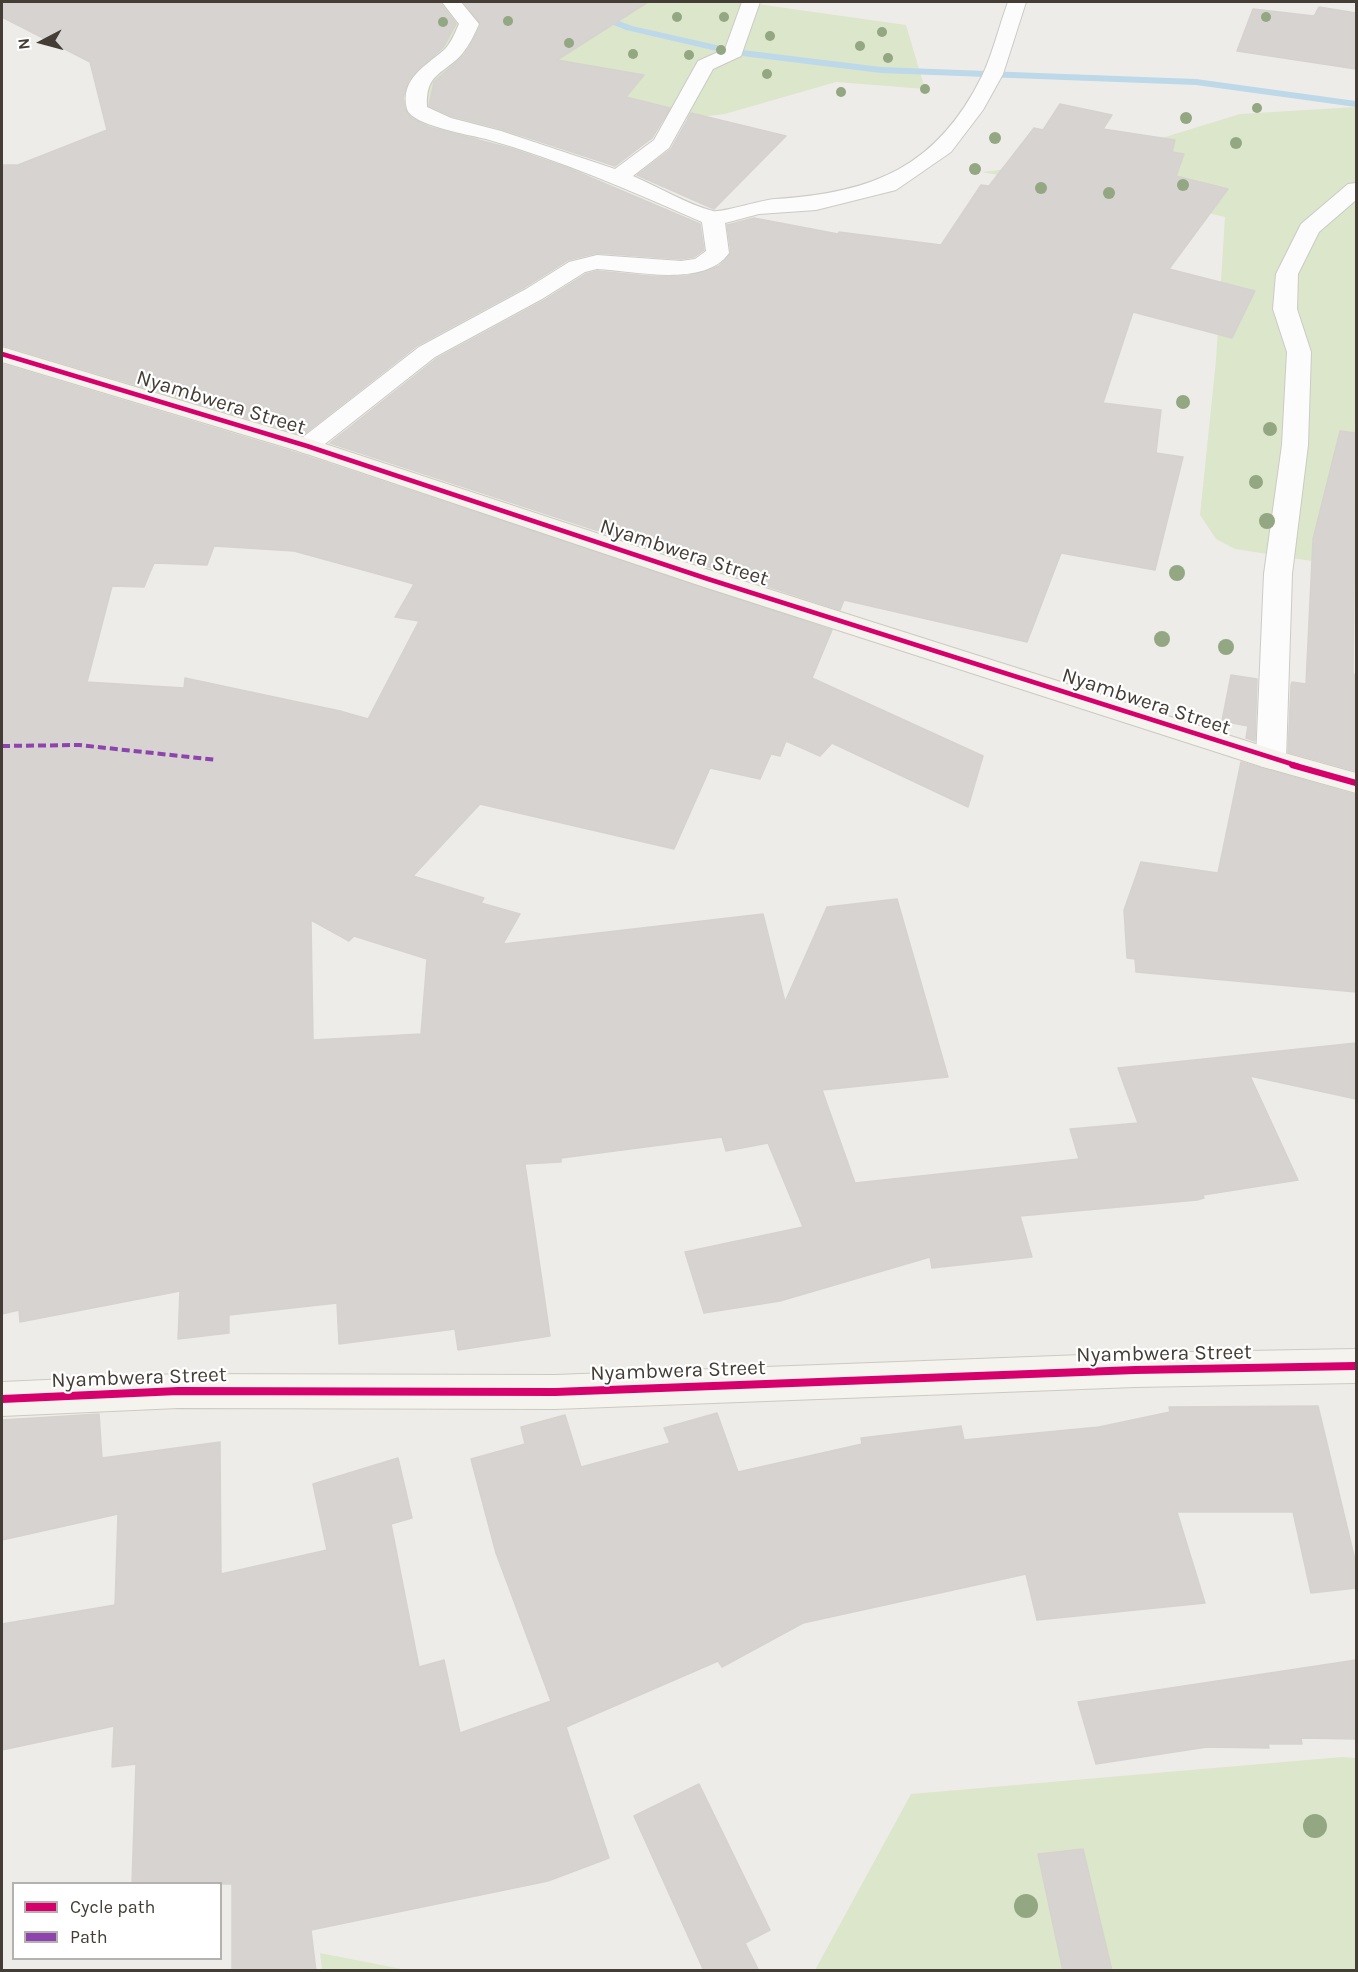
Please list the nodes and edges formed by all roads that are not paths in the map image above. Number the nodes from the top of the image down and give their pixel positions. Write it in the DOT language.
graph roads {
  1 [pos="451,2"];
  2 [pos="751,2"];
  3 [pos="1017,2"];
  4 [pos="618,177"];
  5 [pos="1356,189"];
  6 [pos="713,219"];
  7 [pos="2,354"];
  8 [pos="307,446"];
  9 [pos="1271,759"];
  10 [pos="1356,783"];
  11 [pos="1356,1366"];
  12 [pos="2,1399"];
  1 -- 4 [label="street"];
  2 -- 4 [label="street"];
  3 -- 6 [label="street"];
  4 -- 6 [label="street"];
  5 -- 9 [label="street"];
  6 -- 8 [label="street"];
  7 -- 8 [label="street, Nyambwera Street"];
  8 -- 9 [label="street, Nyambwera Street"];
  9 -- 10 [label="street, Nyambwera Street"];
  11 -- 12 [label="street, Nyambwera Street"];
}
